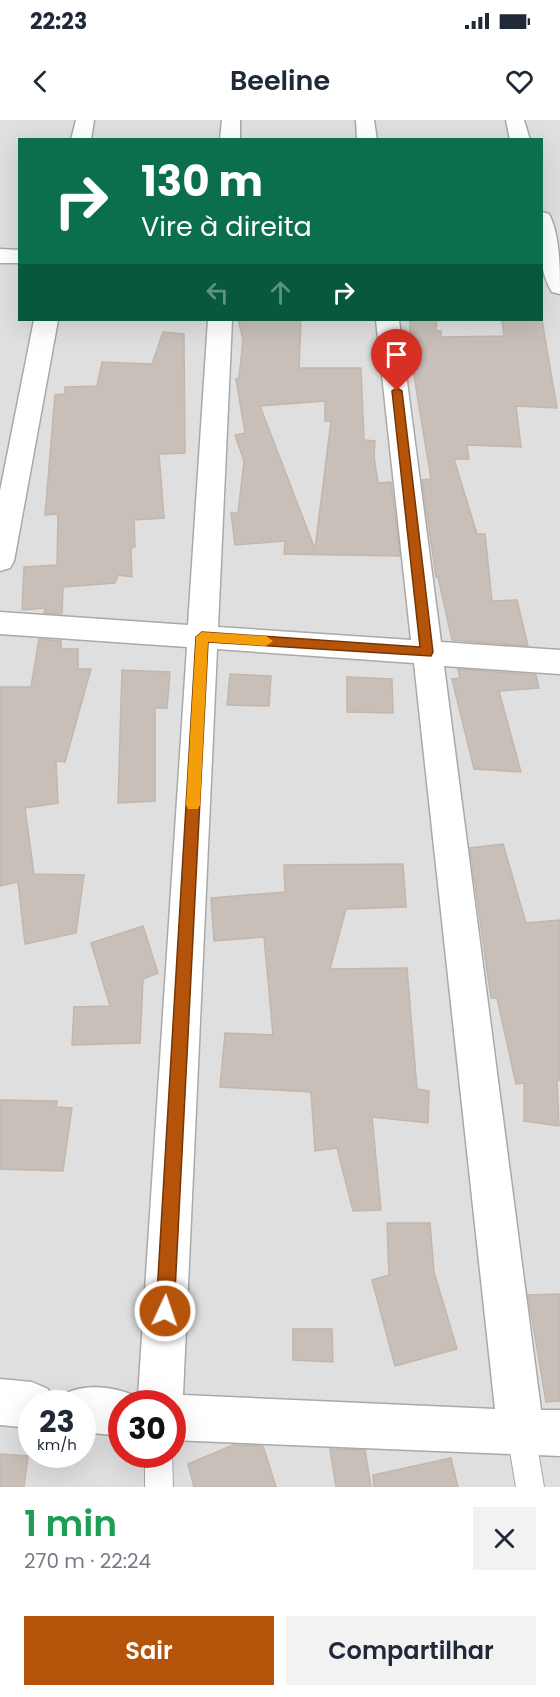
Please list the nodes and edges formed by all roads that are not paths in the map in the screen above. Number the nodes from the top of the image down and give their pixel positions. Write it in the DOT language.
graph roads {
  1 [pos="85,120"];
  2 [pos="231,120"];
  3 [pos="365,120"];
  4 [pos="515,120"];
  5 [pos="81,138"];
  6 [pos="230,138"];
  7 [pos="367,138"];
  8 [pos="520,138"];
  9 [pos="543,222"];
  10 [pos="0,256"];
  11 [pos="18,257"];
  12 [pos="560,288"];
  13 [pos="543,289"];
  14 [pos="46,321"];
  15 [pos="220,321"];
  16 [pos="388,321"];
  17 [pos="0,561"];
  18 [pos="0,622"];
  19 [pos="202,637"];
  20 [pos="427,652"];
  21 [pos="560,662"];
  22 [pos="161,1390"];
  23 [pos="0,1402"];
  24 [pos="18,1404"];
  25 [pos="186,1418"];
  26 [pos="541,1433"];
  27 [pos="159,1468"];
  28 [pos="159,1487"];
  29 [pos="530,1487"];
  1 -- 5 [label="street"];
  2 -- 6 [label="street"];
  3 -- 7 [label="street"];
  4 -- 8 [label="street"];
  9 -- 12 [label="street"];
  10 -- 11 [label="street"];
  12 -- 13 [label="street"];
  14 -- 17 [label="street"];
  15 -- 19 [label="street"];
  16 -- 20 [label="street"];
  18 -- 19 [label="street"];
  19 -- 20 [label="street"];
  19 -- 22 [label="street"];
  20 -- 21 [label="street"];
  20 -- 26 [label="street"];
  23 -- 24 [label="street"];
  25 -- 26 [label="street"];
  26 -- 29 [label="lane"];
  27 -- 28 [label="lane"];
}
